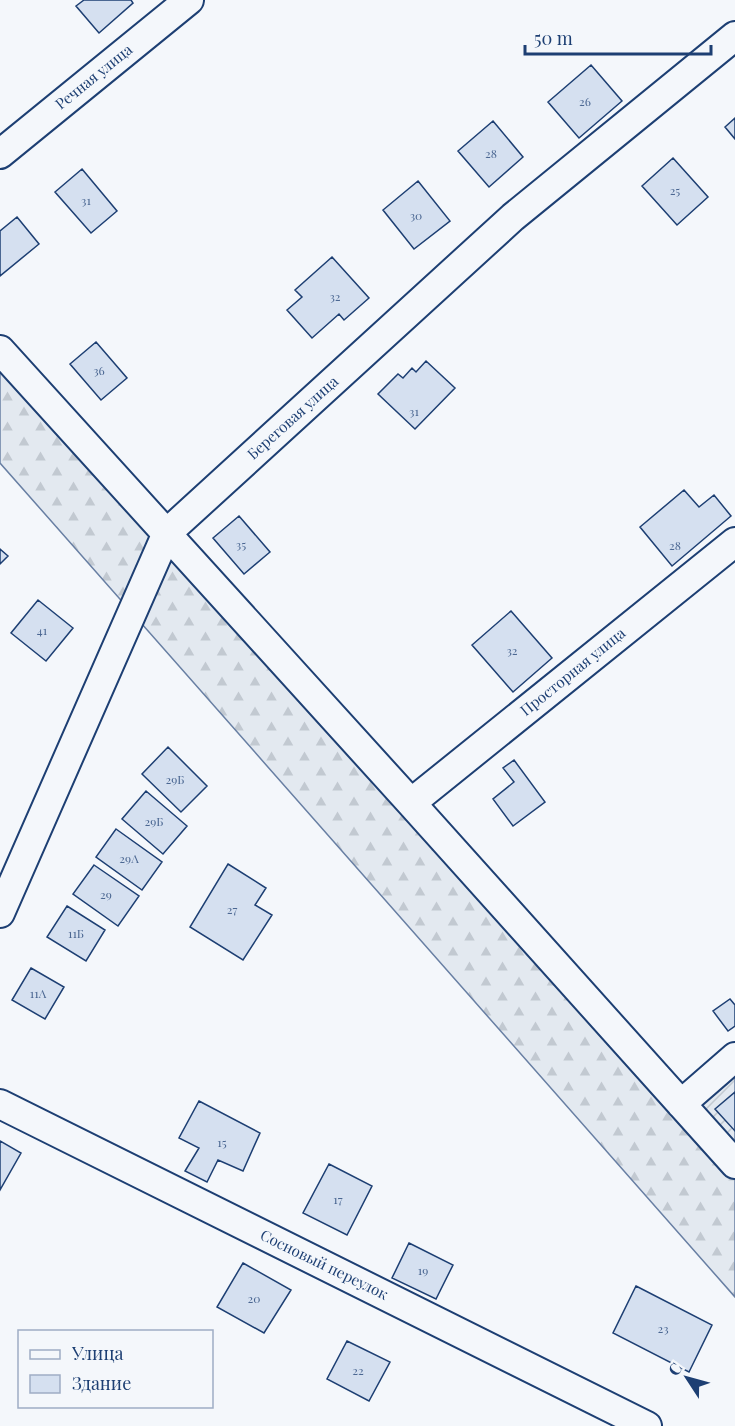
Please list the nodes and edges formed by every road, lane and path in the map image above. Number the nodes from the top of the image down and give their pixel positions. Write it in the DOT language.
graph roads {
  1 [pos="189,0"];
  2 [pos="735,36"];
  3 [pos="0,154"];
  4 [pos="0,350"];
  5 [pos="167,533"];
  6 [pos="735,542"];
  7 [pos="411,803"];
  8 [pos="0,913"];
  9 [pos="735,1058"];
  10 [pos="0,1104"];
  11 [pos="681,1104"];
  12 [pos="735,1164"];
  13 [pos="647,1426"];
  1 -- 3 [label="street, Речная улица"];
  2 -- 5 [label="street, Береговая улица"];
  4 -- 5 [label="street"];
  5 -- 7 [label="street"];
  5 -- 8 [label="street, Береговая улица"];
  6 -- 7 [label="street, Просторная улица"];
  7 -- 11 [label="street"];
  9 -- 11 [label="street"];
  10 -- 13 [label="street, Сосновый переулок"];
  11 -- 12 [label="street"];
}
